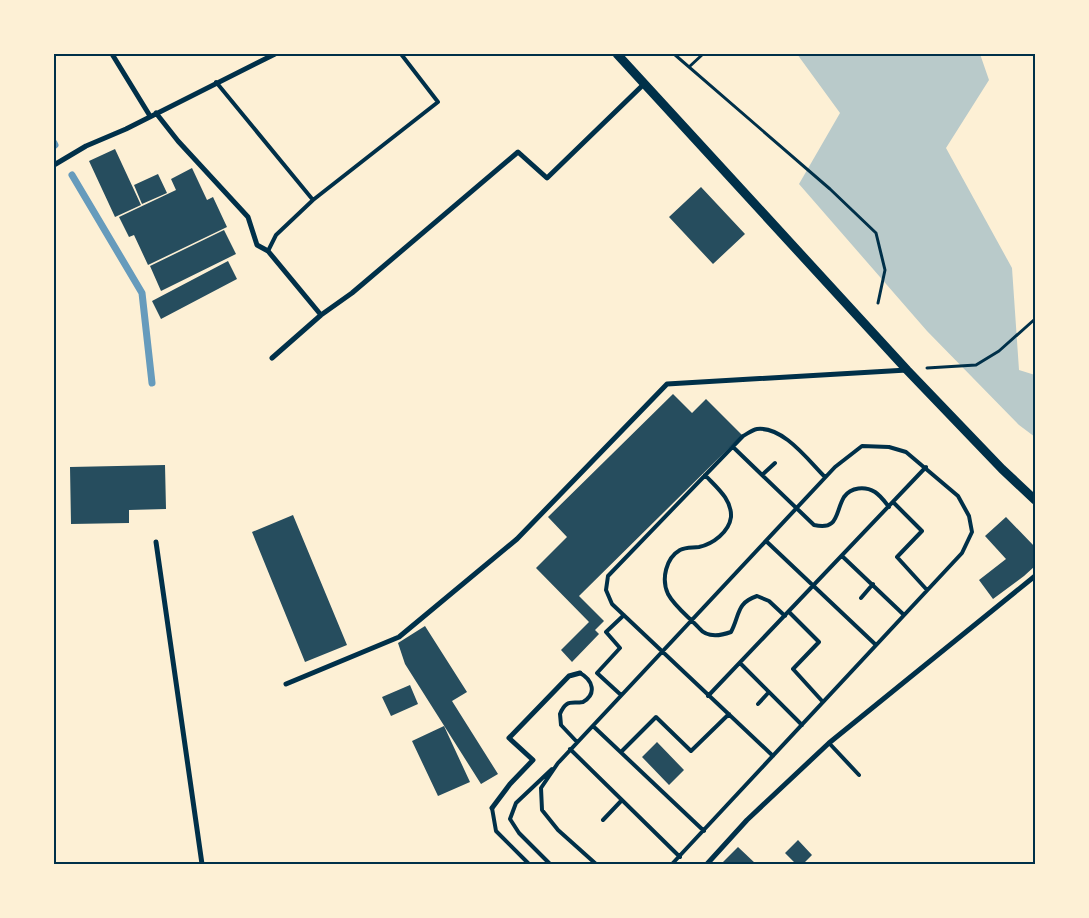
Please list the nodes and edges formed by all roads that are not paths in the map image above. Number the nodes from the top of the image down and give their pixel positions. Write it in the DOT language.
graph roads {
  1 [pos="112,54"];
  2 [pos="275,54"];
  3 [pos="401,54"];
  4 [pos="617,54"];
  5 [pos="216,82"];
  6 [pos="645,83"];
  7 [pos="156,113"];
  8 [pos="150,116"];
  9 [pos="54,164"];
  10 [pos="314,200"];
  11 [pos="268,251"];
  12 [pos="321,315"];
  13 [pos="272,358"];
  14 [pos="908,370"];
  15 [pos="732,447"];
  16 [pos="775,463"];
  17 [pos="926,467"];
  18 [pos="705,476"];
  19 [pos="762,476"];
  20 [pos="825,477"];
  21 [pos="1035,500"];
  22 [pos="893,502"];
  23 [pos="889,507"];
  24 [pos="796,508"];
  25 [pos="766,541"];
  26 [pos="156,542"];
  27 [pos="842,556"];
  28 [pos="1035,576"];
  29 [pos="873,584"];
  30 [pos="814,585"];
  31 [pos="927,590"];
  32 [pos="861,598"];
  33 [pos="789,612"];
  34 [pos="624,615"];
  35 [pos="904,615"];
  36 [pos="785,616"];
  37 [pos="692,620"];
  38 [pos="876,646"];
  39 [pos="662,652"];
  40 [pos="740,663"];
  41 [pos="580,673"];
  42 [pos="286,684"];
  43 [pos="769,692"];
  44 [pos="622,695"];
  45 [pos="708,696"];
  46 [pos="823,702"];
  47 [pos="758,704"];
  48 [pos="728,714"];
  49 [pos="802,725"];
  50 [pos="593,726"];
  51 [pos="577,742"];
  52 [pos="829,743"];
  53 [pos="570,749"];
  54 [pos="621,752"];
  55 [pos="773,756"];
  56 [pos="558,763"];
  57 [pos="859,775"];
  58 [pos="622,800"];
  59 [pos="492,808"];
  60 [pos="603,820"];
  61 [pos="704,830"];
  62 [pos="680,856"];
  63 [pos="202,864"];
  64 [pos="529,864"];
  65 [pos="550,864"];
  66 [pos="596,864"];
  67 [pos="672,864"];
  68 [pos="707,864"];
  1 -- 8 [label="street"];
  2 -- 5 [label="street"];
  3 -- 10 [label="lane"];
  4 -- 6 [label="street"];
  5 -- 7 [label="street"];
  5 -- 10 [label="lane"];
  6 -- 12 [label="street"];
  6 -- 14 [label="street"];
  7 -- 8 [label="street"];
  7 -- 11 [label="street"];
  8 -- 9 [label="street"];
  10 -- 11 [label="lane"];
  11 -- 12 [label="street"];
  12 -- 13 [label="street"];
  14 -- 21 [label="street"];
  14 -- 42 [label="street"];
  15 -- 18 [label="lane"];
  15 -- 19 [label="lane"];
  15 -- 20 [label="lane"];
  16 -- 19 [label="lane"];
  17 -- 20 [label="lane"];
  17 -- 22 [label="lane"];
  17 -- 31 [label="lane"];
  18 -- 34 [label="lane"];
  18 -- 37 [label="lane"];
  19 -- 24 [label="lane"];
  20 -- 24 [label="lane"];
  22 -- 23 [label="lane"];
  22 -- 31 [label="lane"];
  23 -- 24 [label="lane"];
  23 -- 27 [label="lane"];
  24 -- 25 [label="lane"];
  25 -- 30 [label="lane"];
  25 -- 37 [label="lane"];
  26 -- 63 [label="street"];
  27 -- 29 [label="lane"];
  27 -- 30 [label="lane"];
  28 -- 52 [label="street"];
  29 -- 32 [label="lane"];
  29 -- 35 [label="lane"];
  30 -- 33 [label="lane"];
  30 -- 38 [label="lane"];
  31 -- 35 [label="lane"];
  33 -- 36 [label="lane"];
  33 -- 46 [label="lane"];
  34 -- 39 [label="lane"];
  34 -- 44 [label="lane"];
  35 -- 38 [label="lane"];
  36 -- 37 [label="lane"];
  36 -- 40 [label="lane"];
  37 -- 39 [label="lane"];
  38 -- 46 [label="lane"];
  39 -- 44 [label="lane"];
  39 -- 45 [label="lane"];
  40 -- 43 [label="lane"];
  40 -- 45 [label="lane"];
  41 -- 51 [label="lane"];
  41 -- 59 [label="street"];
  43 -- 47 [label="lane"];
  43 -- 49 [label="lane"];
  44 -- 50 [label="lane"];
  45 -- 48 [label="lane"];
  46 -- 49 [label="lane"];
  48 -- 54 [label="lane"];
  48 -- 55 [label="lane"];
  49 -- 55 [label="lane"];
  50 -- 51 [label="lane"];
  50 -- 54 [label="lane"];
  51 -- 53 [label="lane"];
  52 -- 57 [label="lane"];
  52 -- 68 [label="street"];
  53 -- 56 [label="lane"];
  53 -- 58 [label="lane"];
  54 -- 61 [label="lane"];
  55 -- 61 [label="lane"];
  56 -- 65 [label="lane"];
  56 -- 66 [label="lane"];
  58 -- 60 [label="lane"];
  58 -- 62 [label="lane"];
  59 -- 64 [label="lane"];
  61 -- 62 [label="lane"];
  62 -- 67 [label="lane"];
}
